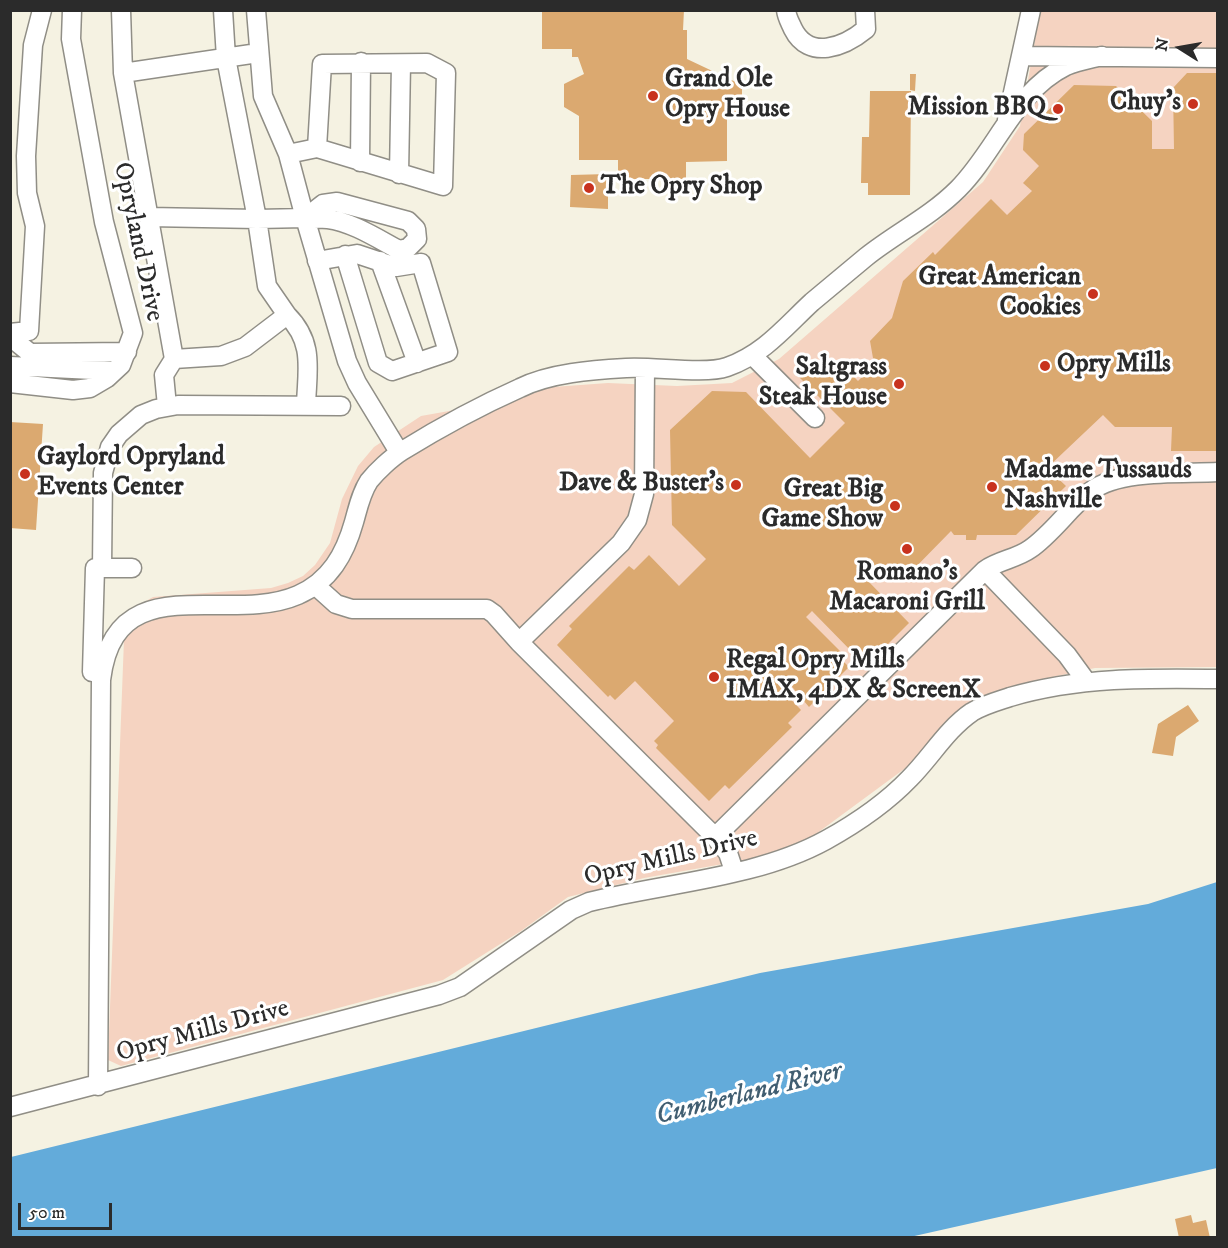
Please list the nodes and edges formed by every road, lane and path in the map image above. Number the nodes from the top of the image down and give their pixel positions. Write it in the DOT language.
graph roads {
  1 [pos="42,10"];
  2 [pos="72,10"];
  3 [pos="121,10"];
  4 [pos="224,10"];
  5 [pos="256,10"];
  6 [pos="786,10"];
  7 [pos="865,10"];
  8 [pos="1031,10"];
  9 [pos="258,53"];
  10 [pos="1022,56"];
  11 [pos="1102,56"];
  12 [pos="226,58"];
  13 [pos="1218,58"];
  14 [pos="362,62"];
  15 [pos="400,64"];
  16 [pos="123,73"];
  17 [pos="1007,122"];
  18 [pos="317,148"];
  19 [pos="288,154"];
  20 [pos="360,162"];
  21 [pos="399,174"];
  22 [pos="148,217"];
  23 [pos="305,218"];
  24 [pos="257,219"];
  25 [pos="345,255"];
  26 [pos="317,261"];
  27 [pos="380,261"];
  28 [pos="287,315"];
  29 [pos="12,336"];
  30 [pos="127,352"];
  31 [pos="752,355"];
  32 [pos="174,359"];
  33 [pos="417,363"];
  34 [pos="10,366"];
  35 [pos="645,368"];
  36 [pos="114,371"];
  37 [pos="10,383"];
  38 [pos="167,406"];
  39 [pos="306,406"];
  40 [pos="340,406"];
  41 [pos="815,418"];
  42 [pos="399,452"];
  43 [pos="1218,472"];
  44 [pos="98,568"];
  45 [pos="132,568"];
  46 [pos="985,570"];
  47 [pos="316,586"];
  48 [pos="519,642"];
  49 [pos="1218,679"];
  50 [pos="92,680"];
  51 [pos="1086,681"];
  52 [pos="715,837"];
  53 [pos="734,871"];
  54 [pos="98,1086"];
  55 [pos="10,1107"];
  1 -- 29 [label="lane"];
  2 -- 30 [label="lane, Opryland Drive"];
  3 -- 16 [label="lane"];
  4 -- 12 [label="lane"];
  5 -- 9 [label="lane"];
  6 -- 7 [label="lane"];
  8 -- 10 [label="lane"];
  9 -- 12 [label="lane"];
  9 -- 19 [label="lane"];
  10 -- 11 [label="lane"];
  10 -- 17 [label="lane"];
  11 -- 13 [label="lane"];
  11 -- 17 [label="lane"];
  12 -- 16 [label="lane"];
  12 -- 24 [label="lane"];
  14 -- 15 [label="lane"];
  14 -- 18 [label="lane"];
  14 -- 20 [label="lane"];
  15 -- 21 [label="lane"];
  15 -- 21 [label="lane"];
  16 -- 22 [label="lane"];
  17 -- 31 [label="lane"];
  18 -- 19 [label="lane"];
  18 -- 20 [label="lane"];
  19 -- 23 [label="lane"];
  20 -- 21 [label="lane"];
  22 -- 24 [label="lane"];
  22 -- 32 [label="lane"];
  23 -- 23 [label="lane"];
  23 -- 24 [label="lane"];
  23 -- 26 [label="lane"];
  24 -- 28 [label="lane"];
  25 -- 26 [label="lane"];
  25 -- 27 [label="lane"];
  25 -- 33 [label="lane"];
  26 -- 42 [label="lane"];
  27 -- 33 [label="lane"];
  27 -- 33 [label="lane"];
  28 -- 32 [label="lane"];
  28 -- 39 [label="lane"];
  29 -- 30 [label="lane"];
  30 -- 36 [label="lane, Opryland Drive"];
  31 -- 35 [label="lane"];
  31 -- 41 [label="lane"];
  32 -- 38 [label="lane"];
  34 -- 36 [label="lane"];
  35 -- 42 [label="lane"];
  35 -- 48 [label="lane"];
  36 -- 37 [label="lane, Opryland Drive"];
  38 -- 39 [label="lane"];
  38 -- 44 [label="lane"];
  39 -- 40 [label="lane"];
  42 -- 47 [label="lane"];
  43 -- 46 [label="lane"];
  44 -- 45 [label="lane"];
  44 -- 50 [label="lane"];
  46 -- 51 [label="lane"];
  46 -- 52 [label="lane"];
  47 -- 48 [label="lane"];
  47 -- 54 [label="lane"];
  48 -- 52 [label="lane"];
  49 -- 51 [label="lane, Opry Mills Drive"];
  51 -- 53 [label="lane, Opry Mills Drive"];
  52 -- 53 [label="lane"];
  53 -- 54 [label="lane, Opry Mills Drive"];
  54 -- 55 [label="lane, Opry Mills Drive"];
}
